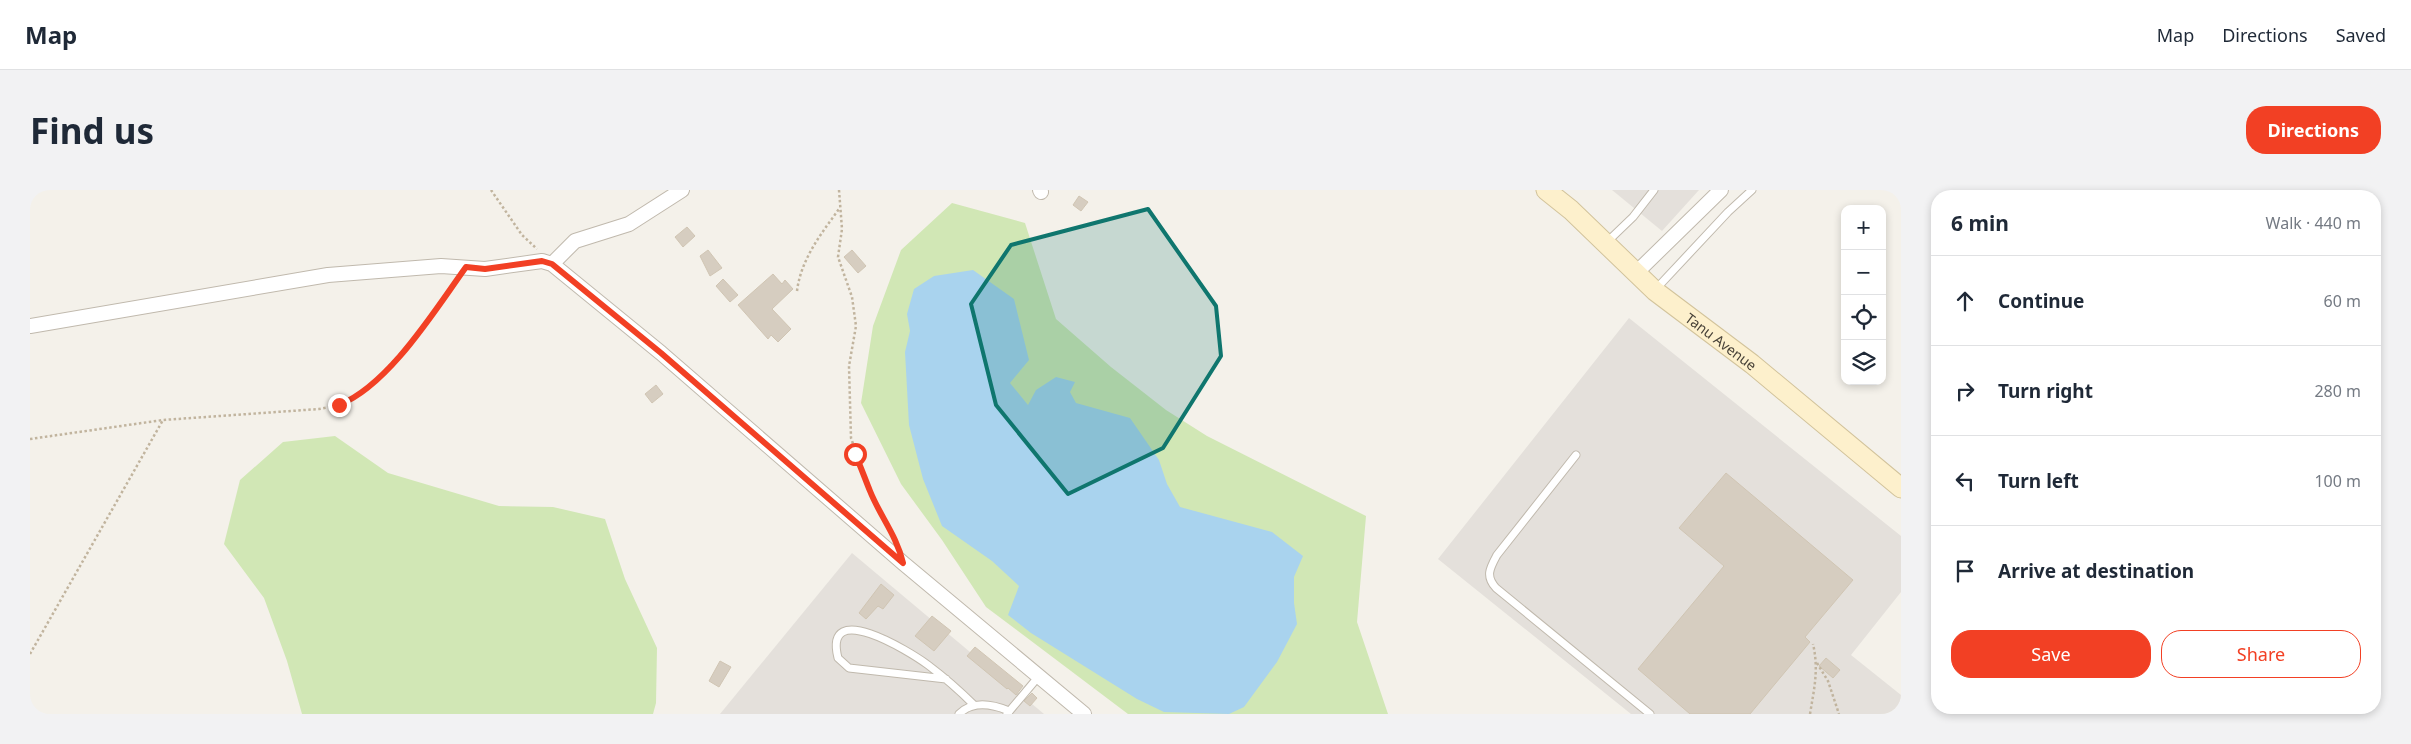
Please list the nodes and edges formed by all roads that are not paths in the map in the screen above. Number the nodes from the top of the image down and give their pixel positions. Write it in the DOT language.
graph roads {
  1 [pos="682,190"];
  2 [pos="1546,190"];
  3 [pos="1654,190"];
  4 [pos="1721,190"];
  5 [pos="1752,190"];
  6 [pos="1604,244"];
  7 [pos="547,262"];
  8 [pos="1636,273"];
  9 [pos="1655,291"];
  10 [pos="30,326"];
  11 [pos="1576,455"];
  12 [pos="1901,488"];
  13 [pos="1039,676"];
  14 [pos="946,679"];
  15 [pos="974,705"];
  16 [pos="1008,713"];
  17 [pos="958,714"];
  18 [pos="1084,714"];
  19 [pos="1650,714"];
  1 -- 7 [label="street"];
  2 -- 6 [label="street, Tanu Avenue"];
  3 -- 6 [label="lane"];
  4 -- 8 [label="street"];
  5 -- 9 [label="lane"];
  6 -- 8 [label="street, Tanu Avenue"];
  7 -- 10 [label="street"];
  7 -- 13 [label="street"];
  8 -- 9 [label="street, Tanu Avenue"];
  9 -- 12 [label="street, Tanu Avenue"];
  11 -- 19 [label="lane"];
  13 -- 16 [label="lane"];
  13 -- 18 [label="street"];
  14 -- 14 [label="lane"];
  14 -- 15 [label="lane"];
  15 -- 16 [label="lane"];
  15 -- 17 [label="lane"];
}
